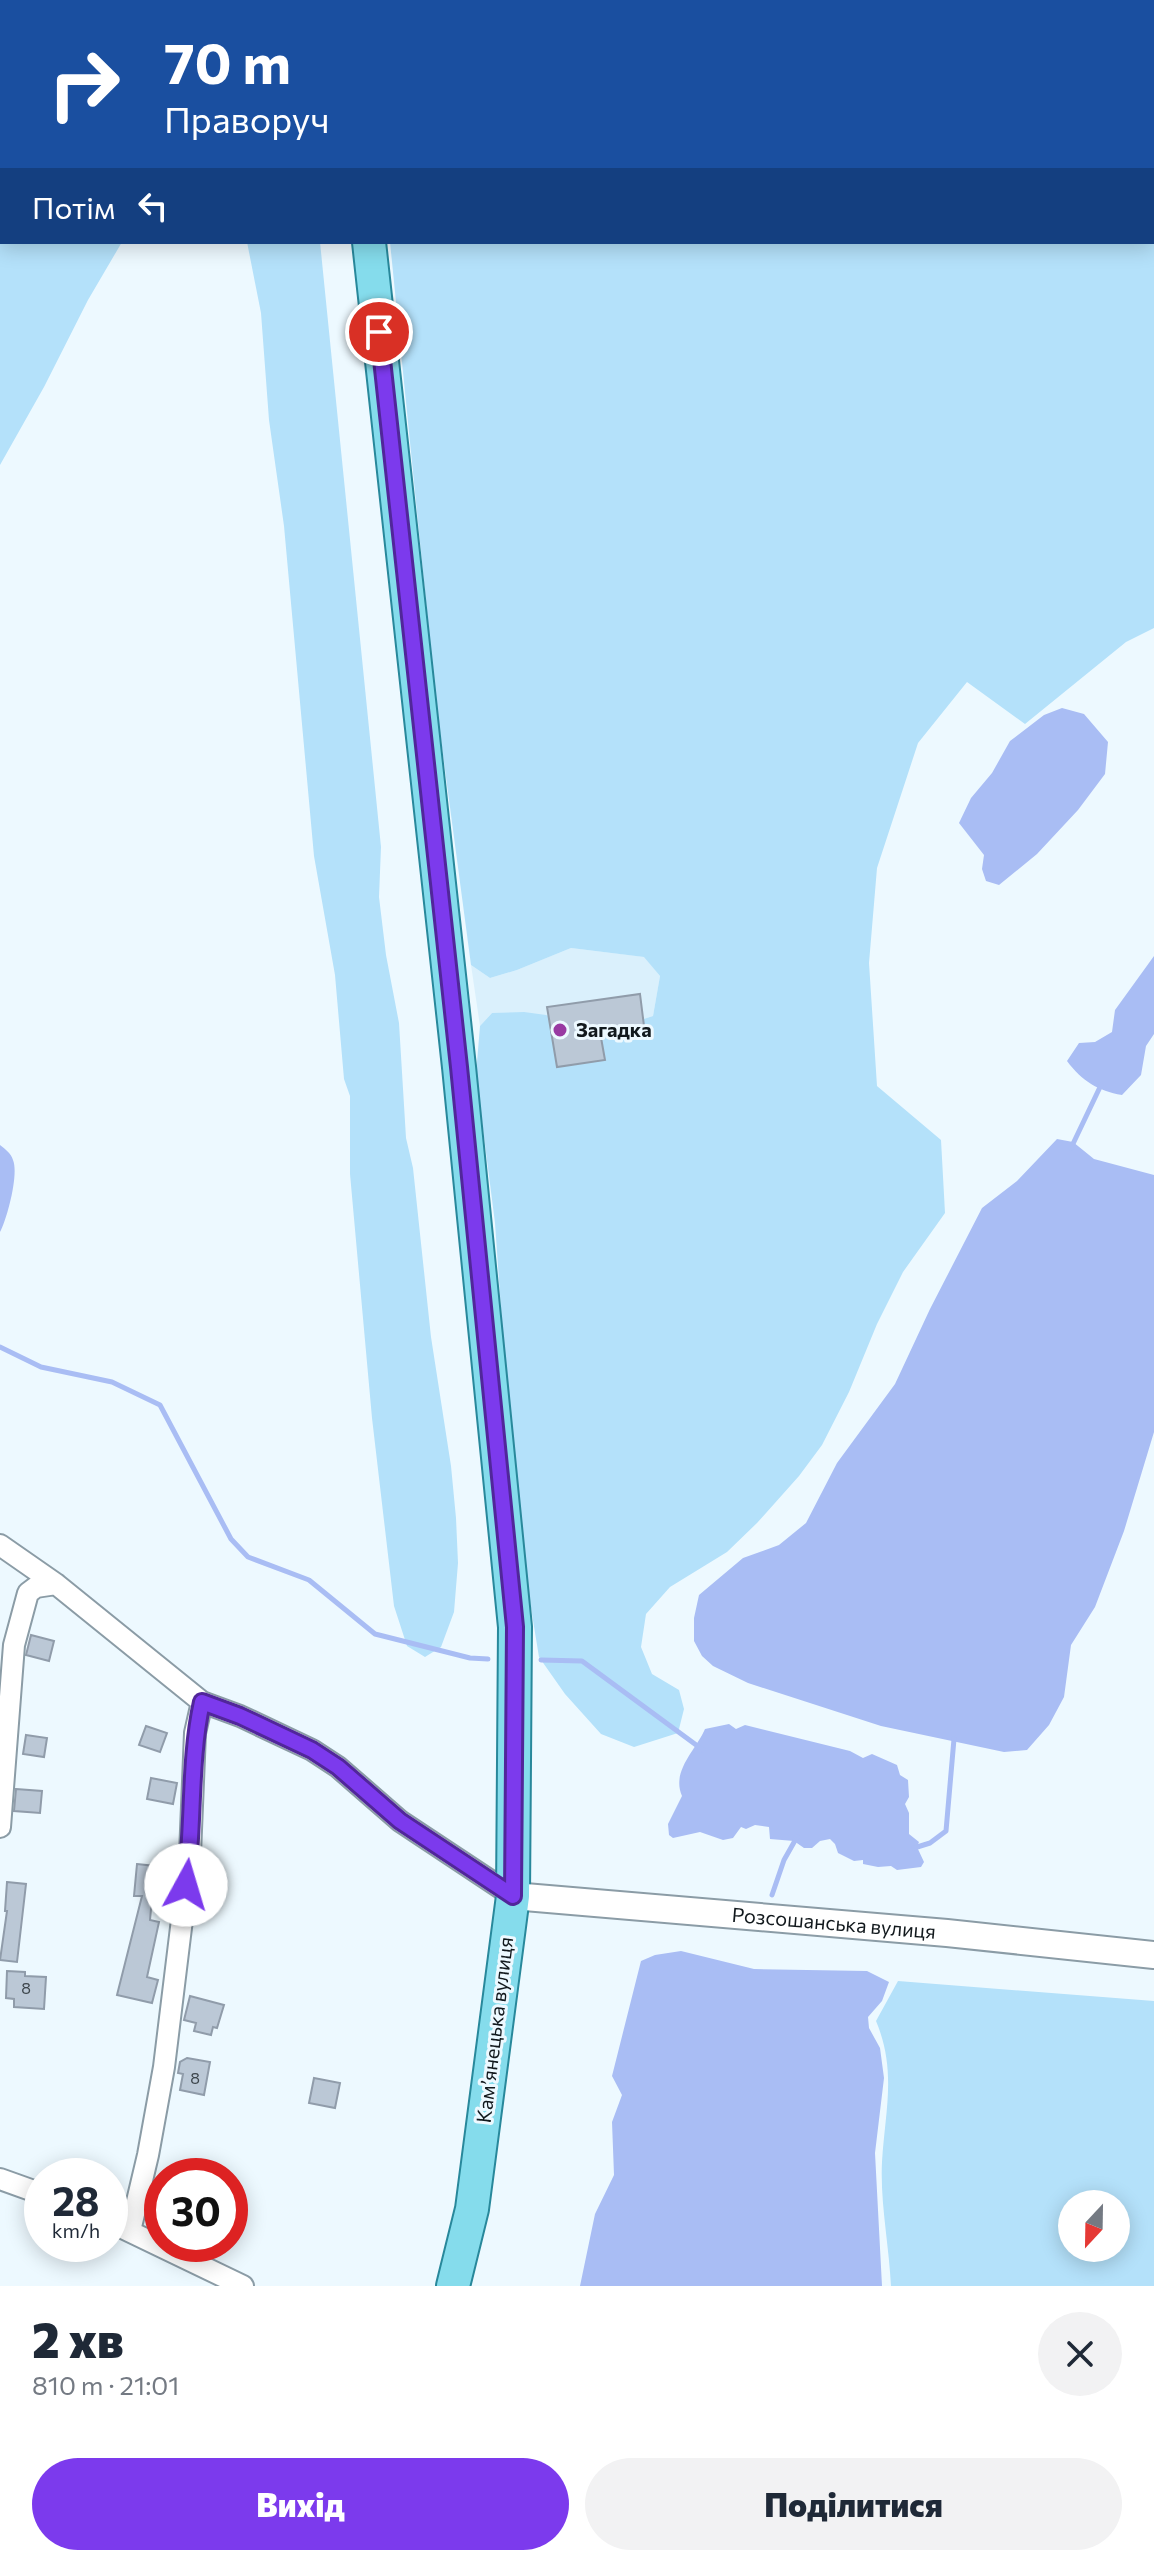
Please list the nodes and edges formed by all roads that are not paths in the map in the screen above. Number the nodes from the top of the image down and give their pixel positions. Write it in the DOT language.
graph roads {
  1 [pos="369,244"];
  2 [pos="0,1545"];
  3 [pos="56,1584"];
  4 [pos="202,1702"];
  5 [pos="0,1827"];
  6 [pos="513,1896"];
  7 [pos="1154,1955"];
  8 [pos="0,2179"];
  9 [pos="24,2188"];
  10 [pos="130,2231"];
  11 [pos="243,2286"];
  12 [pos="453,2286"];
  1 -- 6 [label="main road, Камʼянецька вулиця"];
  2 -- 3 [label="street"];
  3 -- 4 [label="street"];
  3 -- 5 [label="street"];
  4 -- 6 [label="street"];
  4 -- 10 [label="street"];
  6 -- 7 [label="street, Розсошанська вулиця"];
  6 -- 12 [label="main road, Камʼянецька вулиця"];
  8 -- 9 [label="street"];
  10 -- 11 [label="street"];
}
